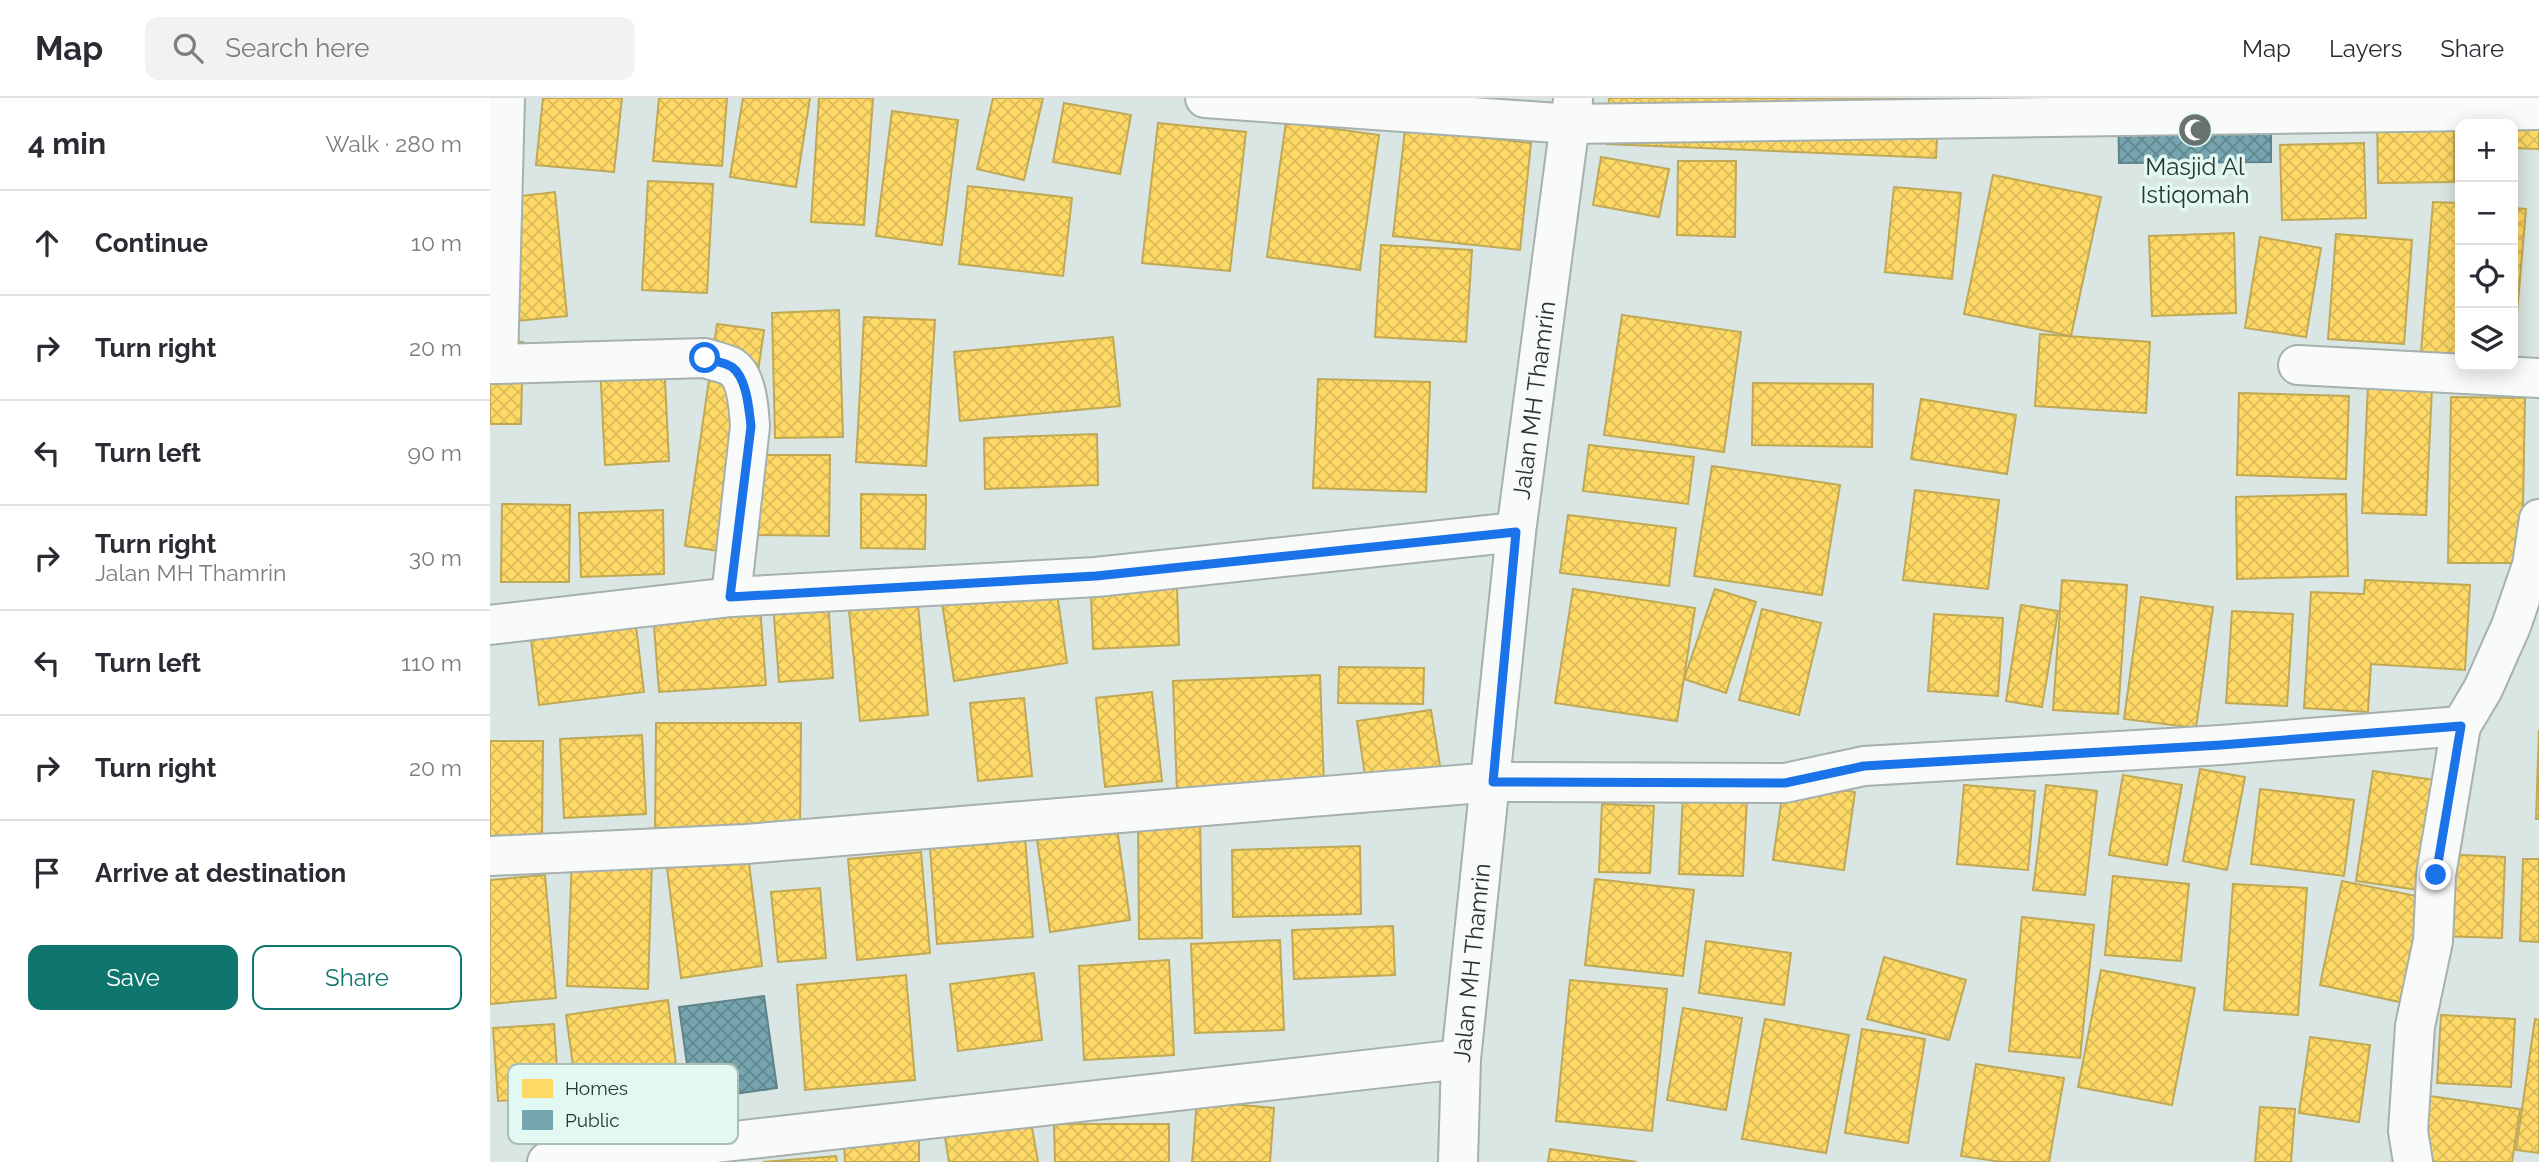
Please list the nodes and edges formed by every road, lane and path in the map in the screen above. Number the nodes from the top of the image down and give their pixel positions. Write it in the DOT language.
graph roads {
  1 [pos="505,98"];
  2 [pos="1205,98"];
  3 [pos="2539,110"];
  4 [pos="1572,111"];
  5 [pos="494,364"];
  6 [pos="2298,365"];
  7 [pos="2539,378"];
  8 [pos="2539,519"];
  9 [pos="1516,532"];
  10 [pos="730,597"];
  11 [pos="490,625"];
  12 [pos="2461,726"];
  13 [pos="1493,782"];
  14 [pos="490,856"];
  15 [pos="1461,1059"];
  16 [pos="738,1140"];
  17 [pos="707,1144"];
  18 [pos="547,1162"];
  19 [pos="1458,1162"];
  20 [pos="2413,1162"];
  1 -- 5 [label="street"];
  2 -- 4 [label="street"];
  3 -- 4 [label="street"];
  4 -- 9 [label="street, Jalan MH Thamrin"];
  5 -- 10 [label="street"];
  6 -- 7 [label="street"];
  8 -- 12 [label="street"];
  9 -- 10 [label="street"];
  9 -- 13 [label="street, Jalan MH Thamrin"];
  10 -- 11 [label="street"];
  12 -- 13 [label="street"];
  12 -- 20 [label="street"];
  13 -- 14 [label="street"];
  13 -- 15 [label="street, Jalan MH Thamrin"];
  15 -- 16 [label="street"];
  15 -- 19 [label="street, Jalan MH Thamrin"];
  17 -- 18 [label="street"];
}
